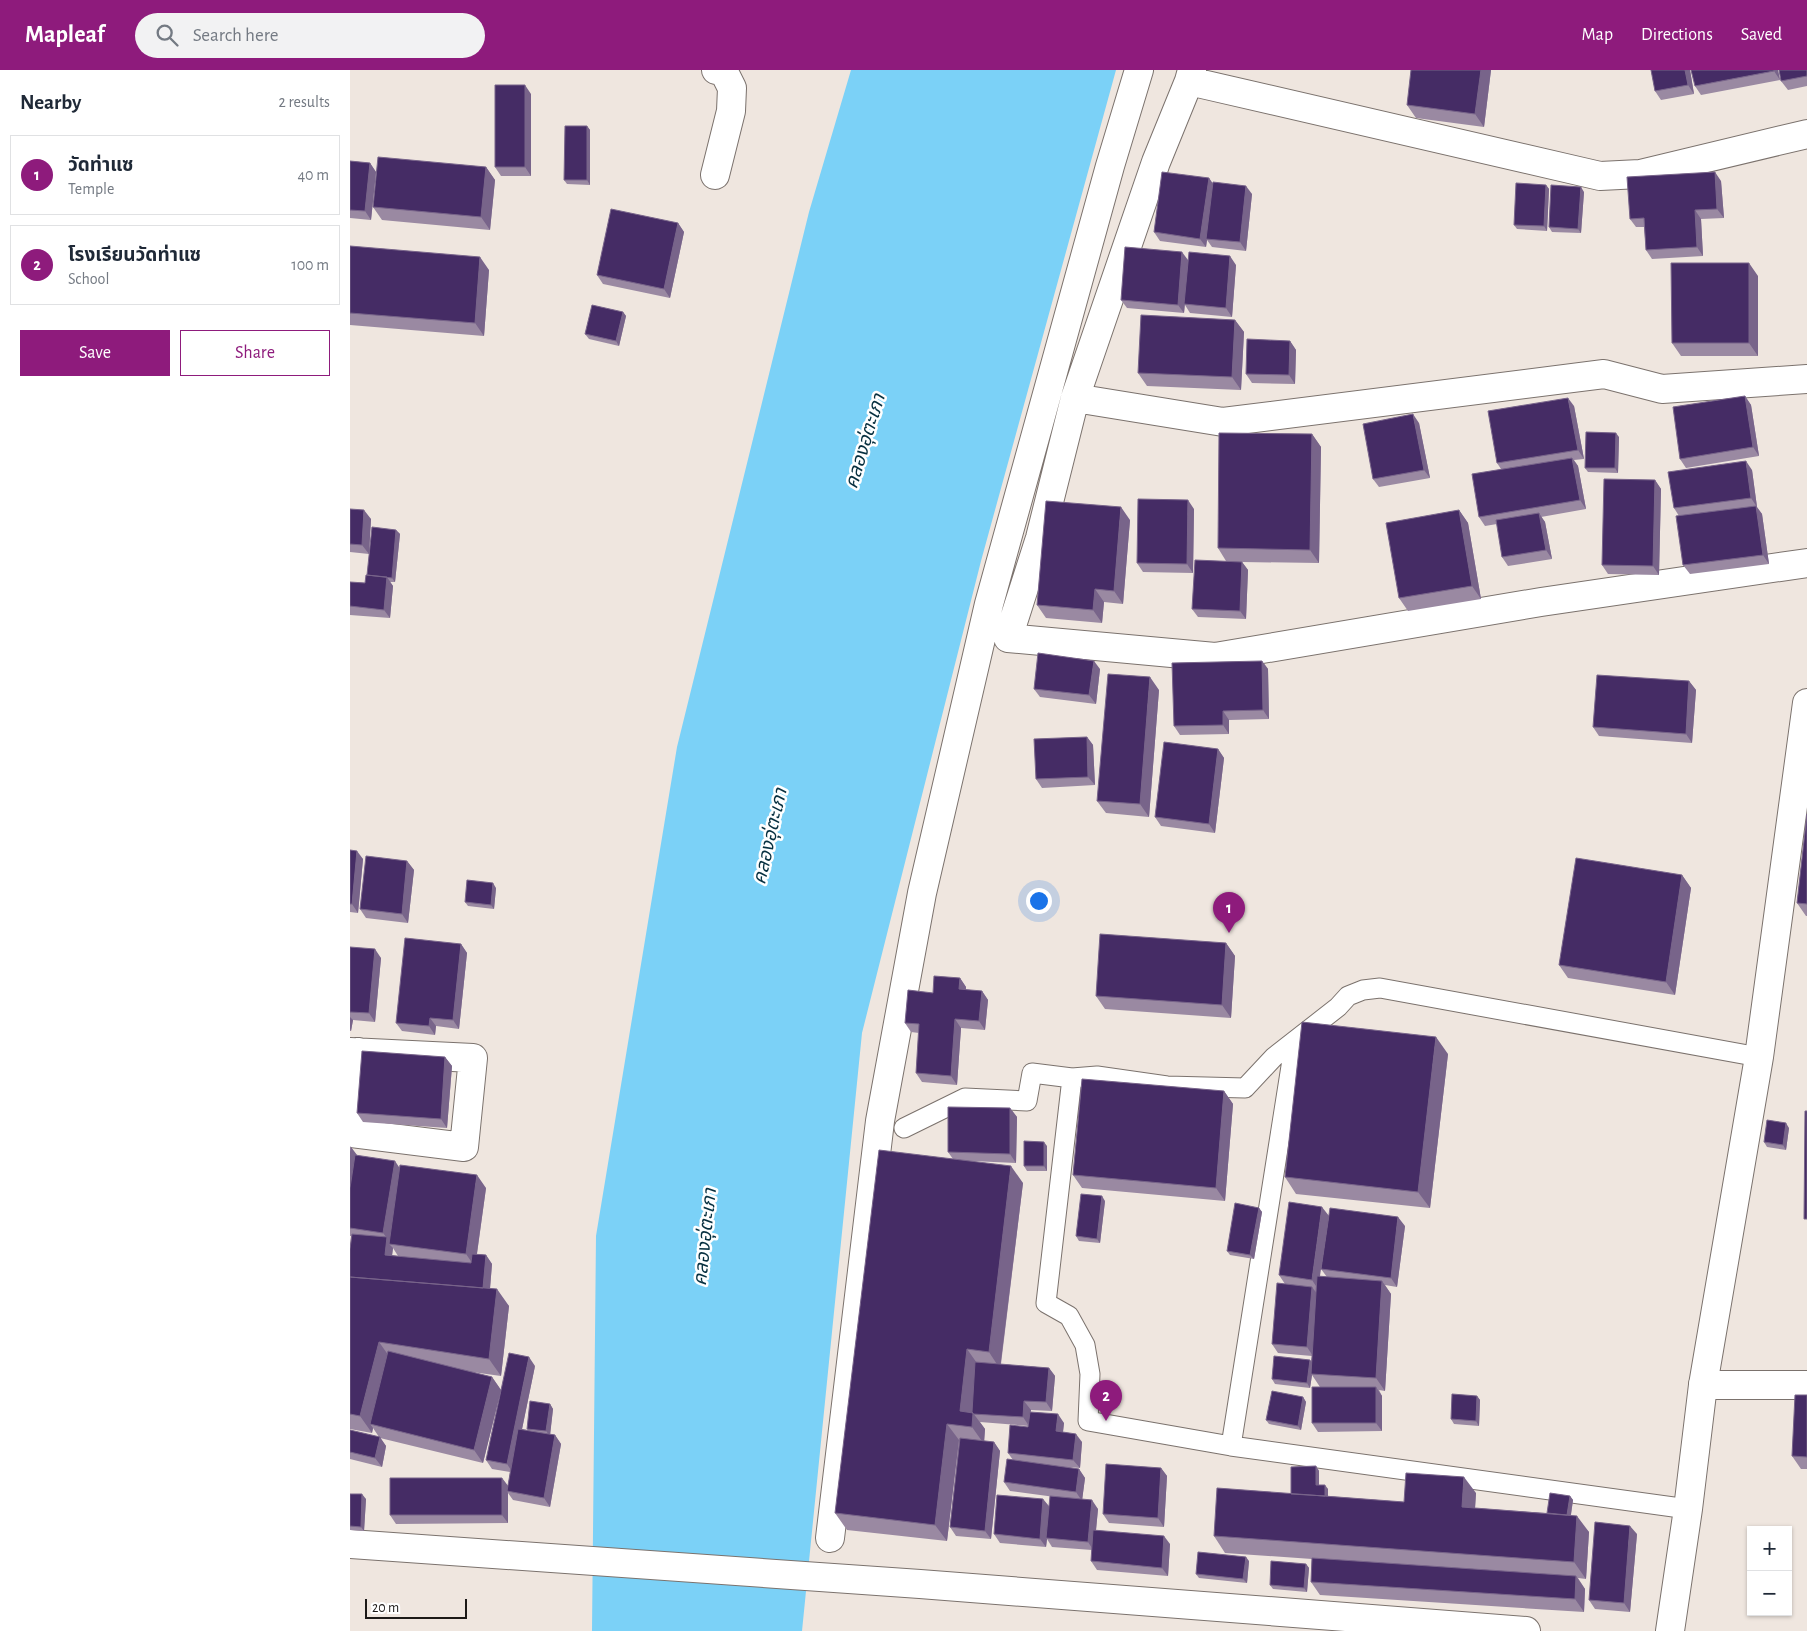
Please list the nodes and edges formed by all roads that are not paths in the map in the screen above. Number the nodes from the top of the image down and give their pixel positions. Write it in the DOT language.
graph roads {
  1 [pos="716,70"];
  2 [pos="1140,70"];
  3 [pos="1190,76"];
  4 [pos="1807,134"];
  5 [pos="715,175"];
  6 [pos="1807,379"];
  7 [pos="1075,398"];
  8 [pos="1807,563"];
  9 [pos="1807,703"];
  10 [pos="1296,1041"];
  11 [pos="354,1052"];
  12 [pos="1759,1057"];
  13 [pos="1072,1078"];
  14 [pos="350,1122"];
  15 [pos="904,1128"];
  16 [pos="350,1133"];
  17 [pos="1703,1385"];
  18 [pos="1807,1385"];
  19 [pos="1231,1446"];
  20 [pos="1688,1510"];
  21 [pos="830,1538"];
  22 [pos="350,1544"];
  23 [pos="1526,1631"];
  24 [pos="1670,1631"];
  1 -- 5 [label="street"];
  2 -- 21 [label="street"];
  3 -- 4 [label="street"];
  3 -- 7 [label="street"];
  6 -- 7 [label="street"];
  7 -- 8 [label="street"];
  9 -- 12 [label="street"];
  10 -- 12 [label="lane"];
  10 -- 13 [label="lane"];
  10 -- 19 [label="lane"];
  11 -- 14 [label="street"];
  11 -- 16 [label="street"];
  12 -- 17 [label="street"];
  13 -- 15 [label="lane"];
  13 -- 19 [label="lane"];
  17 -- 18 [label="street"];
  17 -- 20 [label="street"];
  19 -- 20 [label="lane"];
  20 -- 24 [label="street"];
  22 -- 23 [label="street"];
}
